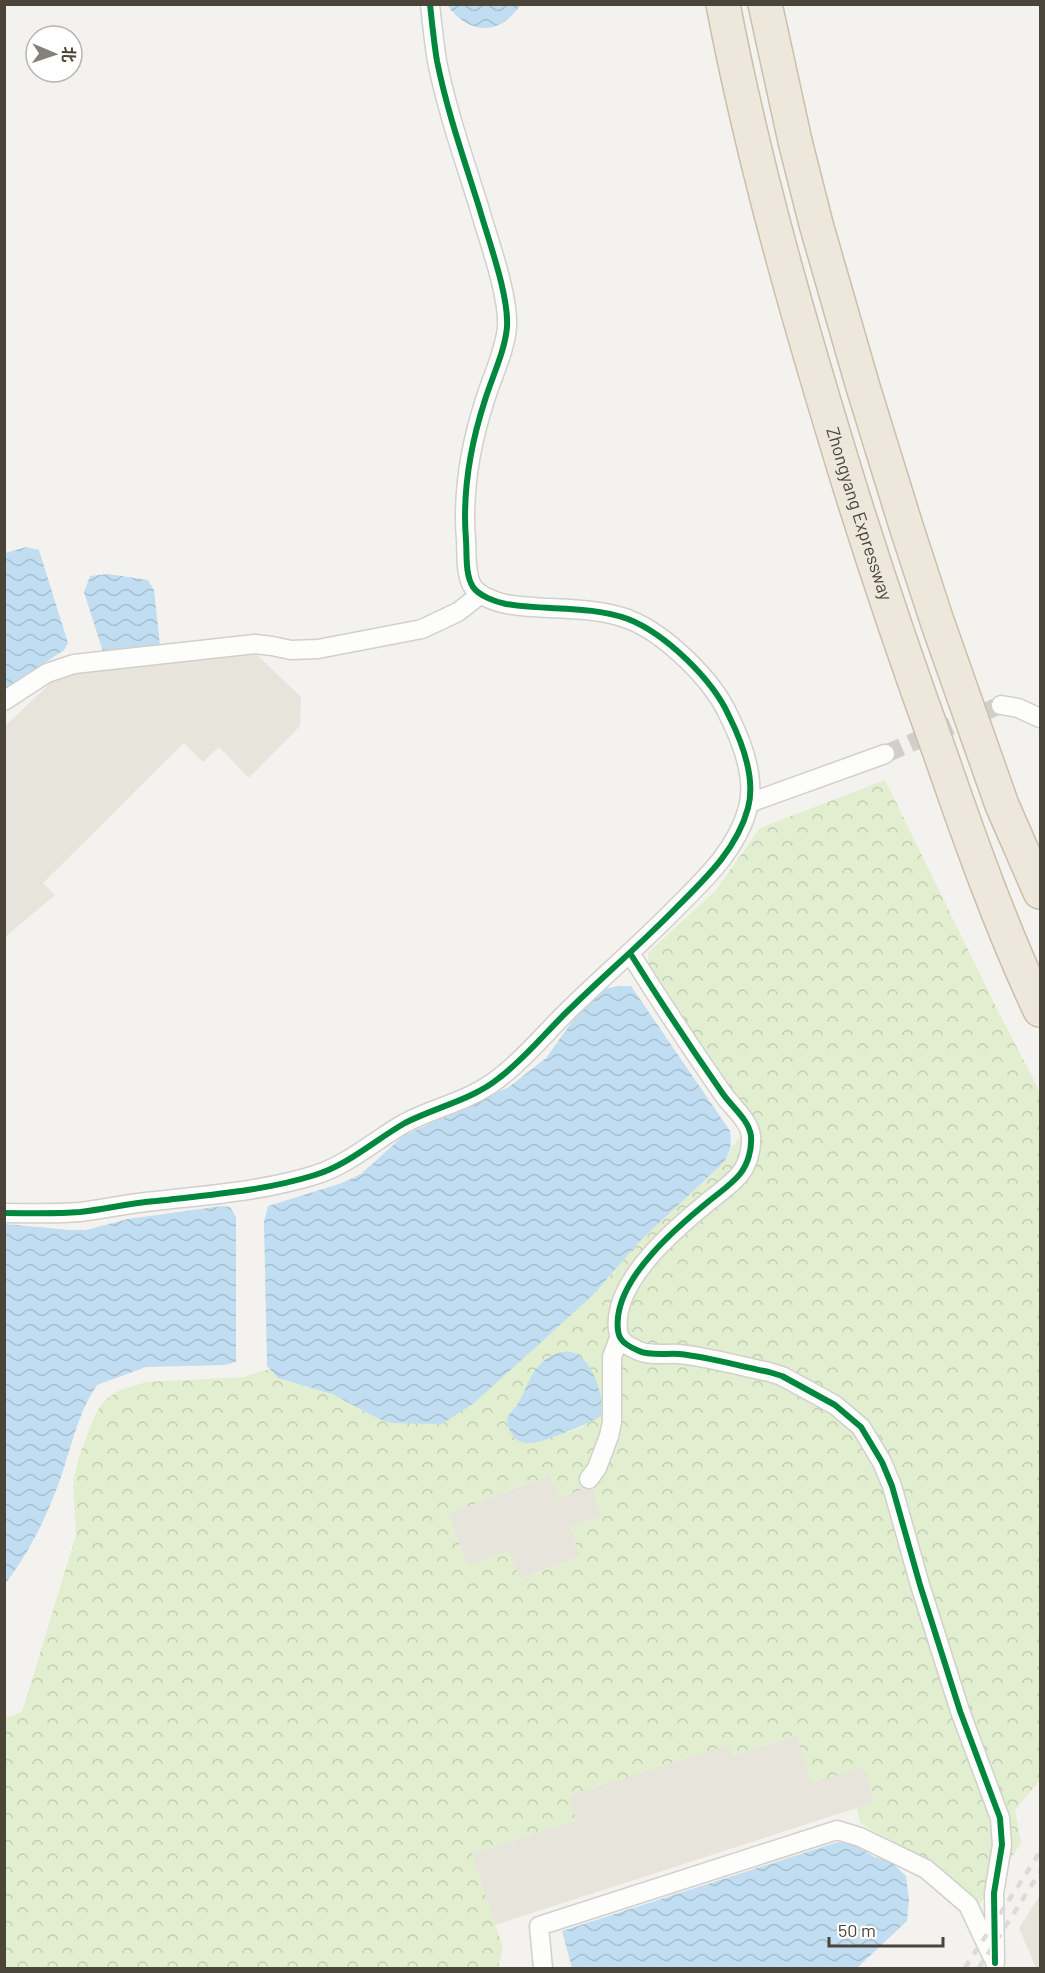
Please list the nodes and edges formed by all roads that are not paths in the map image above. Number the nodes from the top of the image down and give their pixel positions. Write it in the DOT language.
graph roads {
  1 [pos="430,4"];
  2 [pos="723,4"];
  3 [pos="765,4"];
  4 [pos="481,594"];
  5 [pos="4,701"];
  6 [pos="1001,705"];
  7 [pos="1041,718"];
  8 [pos="885,754"];
  9 [pos="749,803"];
  10 [pos="1041,892"];
  11 [pos="630,953"];
  12 [pos="1041,1010"];
  13 [pos="4,1213"];
  14 [pos="619,1338"];
  15 [pos="589,1479"];
  16 [pos="997,1966"];
  17 [pos="543,1968"];
  1 -- 4 [label="street"];
  2 -- 12 [label="highway, Zhongyang Expressway"];
  3 -- 10 [label="highway"];
  4 -- 5 [label="street"];
  4 -- 9 [label="street"];
  6 -- 7 [label="street"];
  8 -- 9 [label="street"];
  9 -- 11 [label="street"];
  11 -- 13 [label="street"];
  11 -- 14 [label="street"];
  14 -- 15 [label="street"];
  14 -- 16 [label="street"];
  16 -- 17 [label="street"];
}
